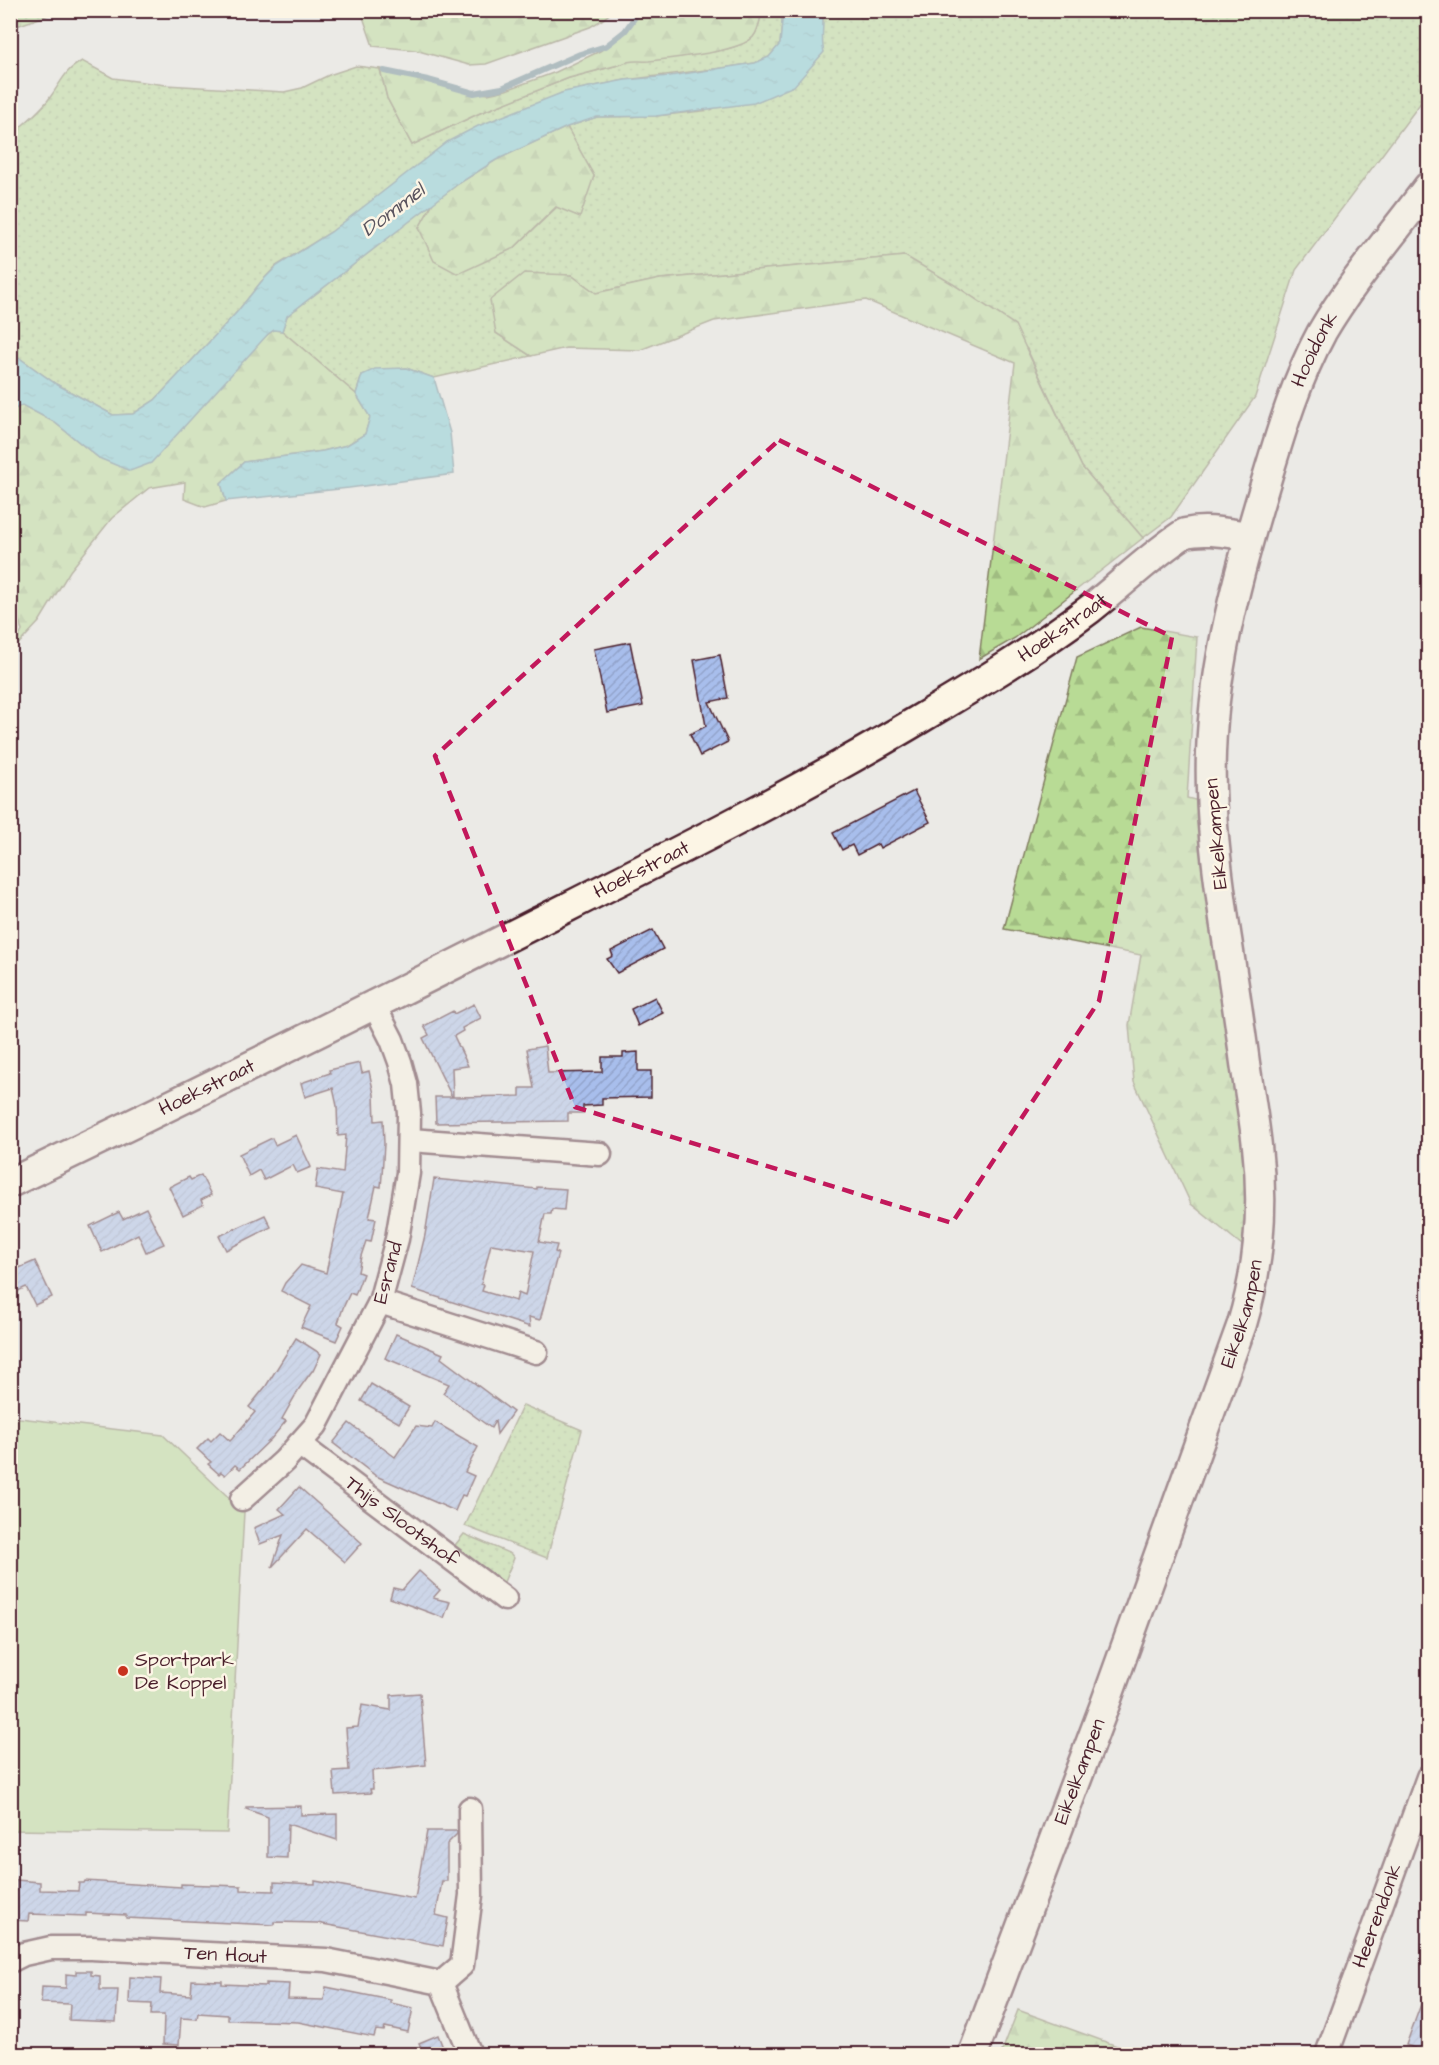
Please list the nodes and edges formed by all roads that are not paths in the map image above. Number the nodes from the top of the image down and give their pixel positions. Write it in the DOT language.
graph roads {
  1 [pos="1428,187"];
  2 [pos="1249,536"];
  3 [pos="374,1005"];
  4 [pos="410,1140"];
  5 [pos="600,1154"];
  6 [pos="10,1183"];
  7 [pos="380,1302"];
  8 [pos="536,1352"];
  9 [pos="299,1444"];
  10 [pos="242,1499"];
  11 [pos="505,1599"];
  12 [pos="1428,1777"];
  13 [pos="470,1809"];
  14 [pos="10,1961"];
  15 [pos="441,1983"];
  16 [pos="470,2055"];
  17 [pos="973,2055"];
  18 [pos="1327,2055"];
  1 -- 2 [label="street, Hooidonk"];
  2 -- 3 [label="street, Hoekstraat"];
  2 -- 17 [label="street, Eikelkampen"];
  3 -- 4 [label="street, Esrand"];
  3 -- 6 [label="street, Hoekstraat"];
  4 -- 5 [label="street"];
  4 -- 7 [label="street, Esrand"];
  7 -- 8 [label="street"];
  7 -- 9 [label="street, Esrand"];
  9 -- 10 [label="street, Esrand"];
  9 -- 11 [label="street, Thijs Slootshof"];
  12 -- 18 [label="street, Heerendonk"];
  13 -- 15 [label="street"];
  14 -- 15 [label="street, Ten Hout"];
  15 -- 16 [label="street"];
}
